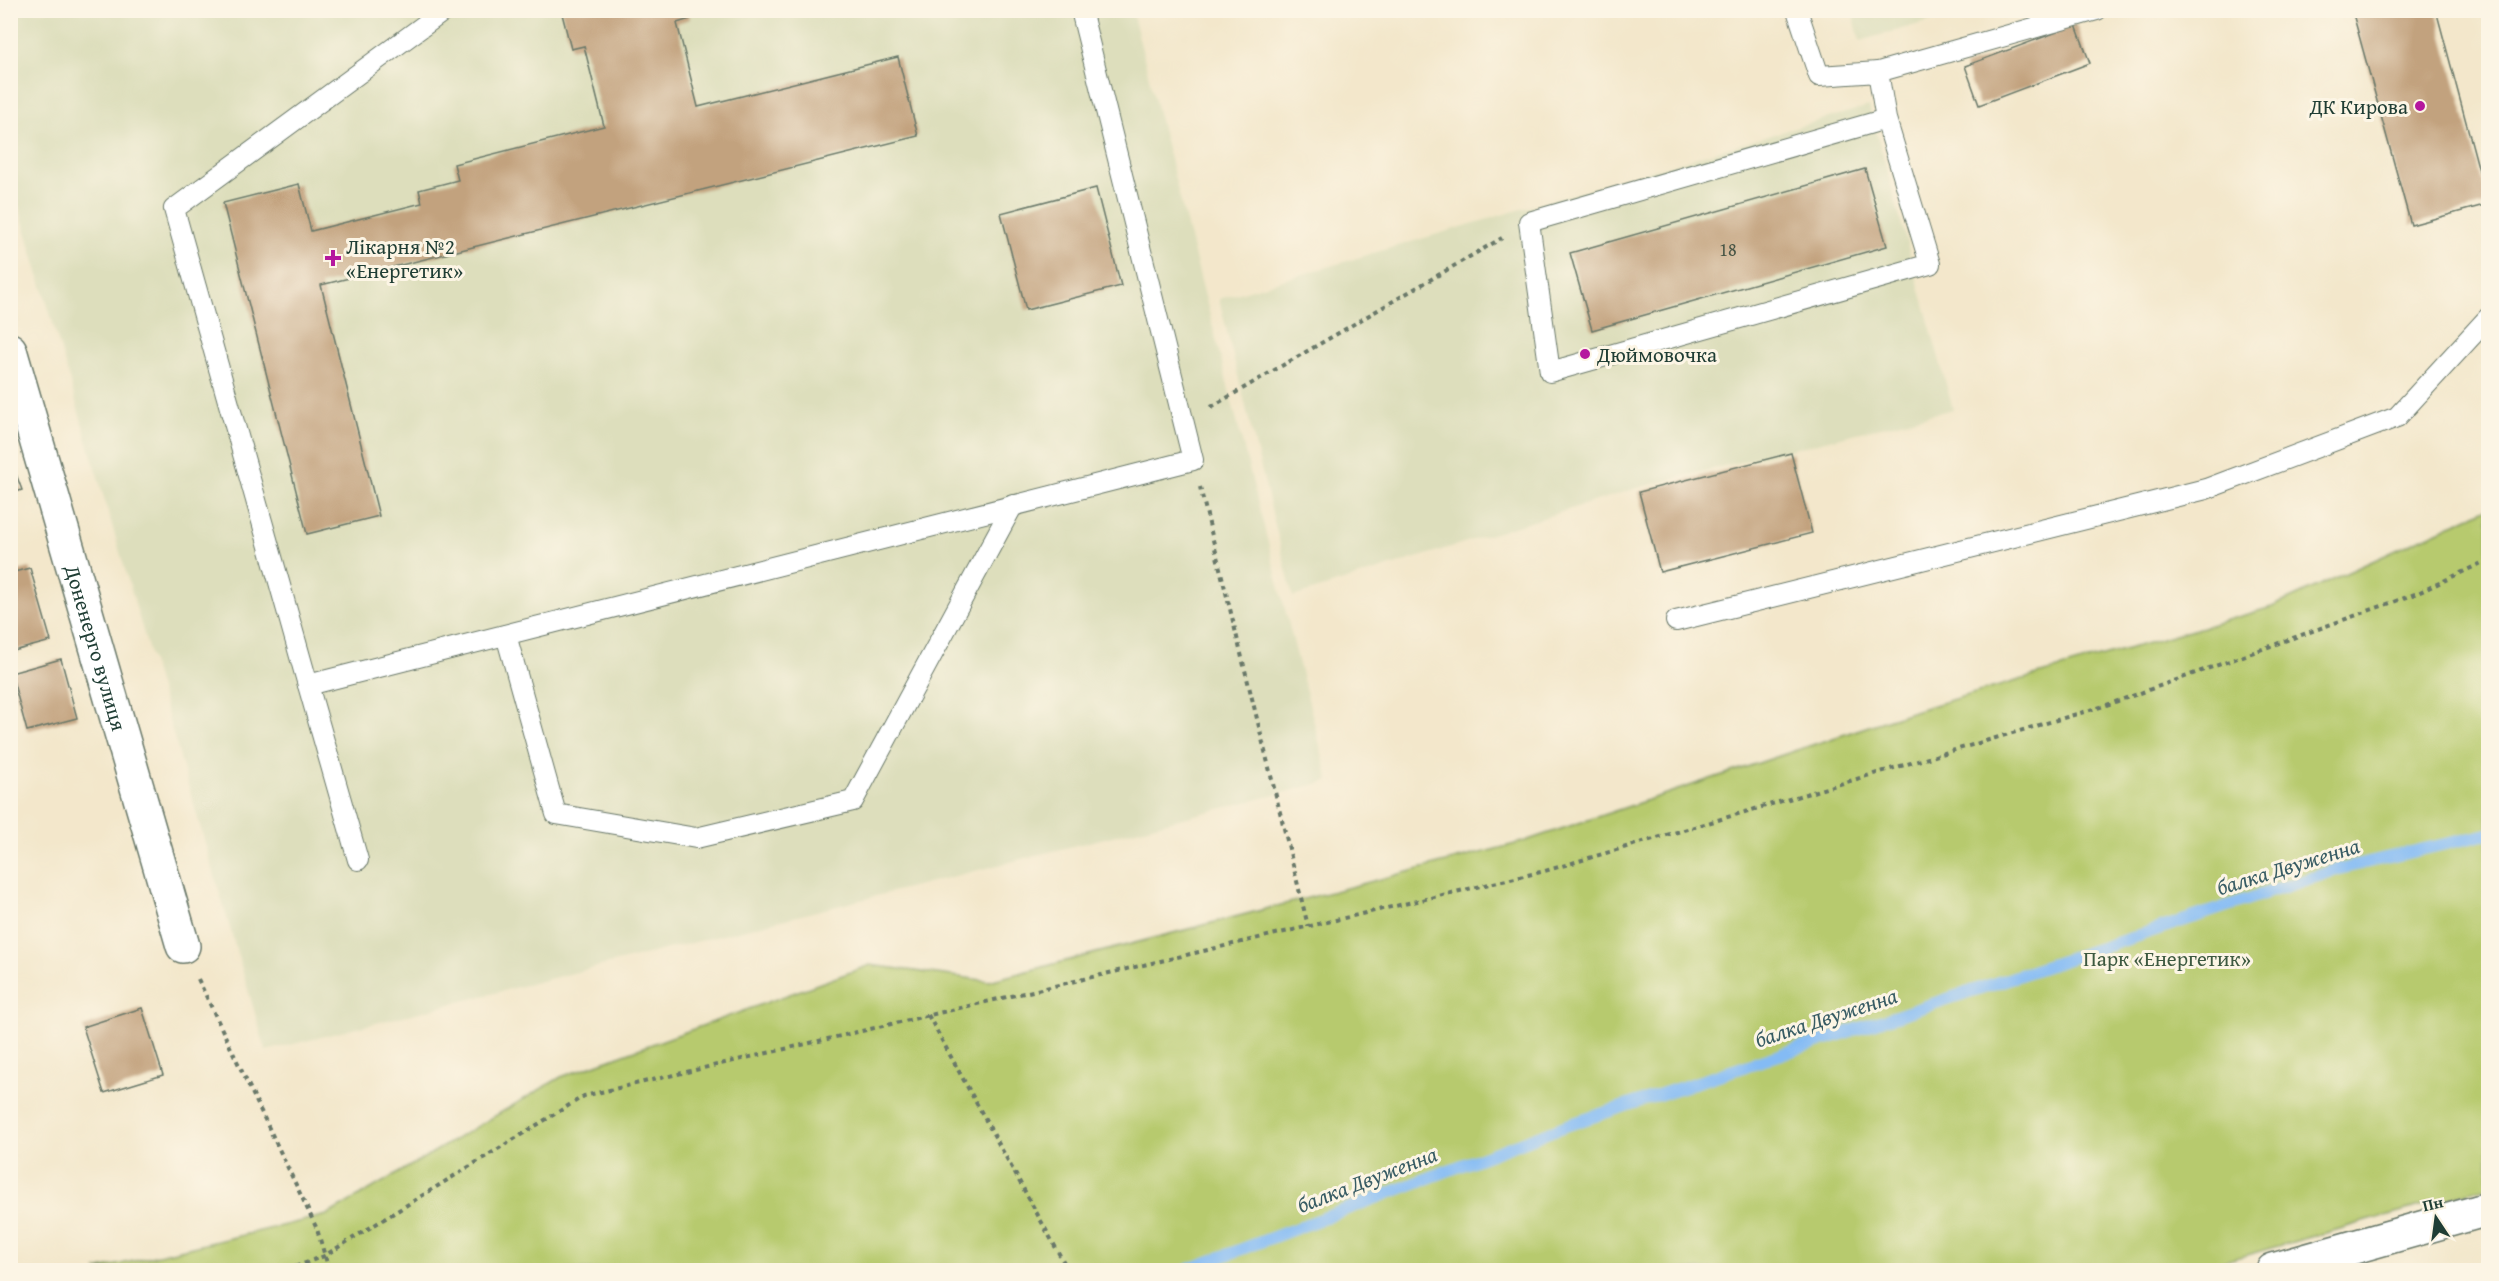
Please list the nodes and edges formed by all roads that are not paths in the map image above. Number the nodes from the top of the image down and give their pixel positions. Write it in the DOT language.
graph roads {
  1 [pos="446,10"];
  2 [pos="1081,10"];
  3 [pos="1797,10"];
  4 [pos="2097,10"];
  5 [pos="1878,72"];
  6 [pos="1886,120"];
  7 [pos="2488,318"];
  8 [pos="10,350"];
  9 [pos="1013,506"];
  10 [pos="1676,621"];
  11 [pos="506,635"];
  12 [pos="308,685"];
  13 [pos="358,860"];
  14 [pos="183,946"];
  15 [pos="2488,1209"];
  16 [pos="2273,1270"];
  1 -- 12 [label="lane"];
  2 -- 9 [label="lane"];
  3 -- 5 [label="lane"];
  4 -- 5 [label="lane"];
  5 -- 6 [label="lane"];
  6 -- 6 [label="lane"];
  7 -- 10 [label="lane"];
  8 -- 14 [label="street, Доненерго вулиця"];
  9 -- 11 [label="lane"];
  9 -- 11 [label="lane"];
  11 -- 12 [label="lane"];
  12 -- 13 [label="lane"];
  15 -- 16 [label="street"];
}
